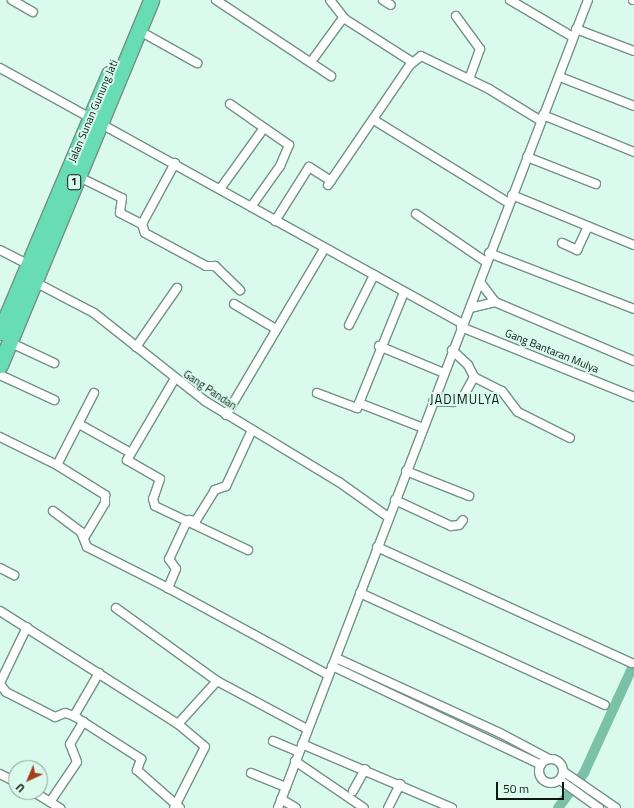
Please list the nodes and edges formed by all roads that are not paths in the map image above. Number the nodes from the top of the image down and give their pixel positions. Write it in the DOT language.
graph roads {
  1 [pos="12,0"];
  2 [pos="140,0"];
  3 [pos="151,0"];
  4 [pos="216,0"];
  5 [pos="330,0"];
  6 [pos="383,0"];
  7 [pos="510,0"];
  8 [pos="588,0"];
  9 [pos="391,5"];
  10 [pos="33,12"];
  11 [pos="456,16"];
  12 [pos="343,18"];
  13 [pos="138,30"];
  14 [pos="574,33"];
  15 [pos="634,52"];
  16 [pos="311,62"];
  17 [pos="412,62"];
  18 [pos="197,63"];
  19 [pos="0,68"];
  20 [pos="331,76"];
  21 [pos="560,77"];
  22 [pos="469,79"];
  23 [pos="230,104"];
  24 [pos="634,106"];
  25 [pos="542,118"];
  26 [pos="374,120"];
  27 [pos="95,121"];
  28 [pos="264,128"];
  29 [pos="634,152"];
  30 [pos="527,157"];
  31 [pos="175,164"];
  32 [pos="77,176"];
  33 [pos="596,184"];
  34 [pos="220,189"];
  35 [pos="512,195"];
  36 [pos="509,203"];
  37 [pos="251,207"];
  38 [pos="56,211"];
  39 [pos="416,214"];
  40 [pos="274,221"];
  41 [pos="142,224"];
  42 [pos="588,226"];
  43 [pos="562,243"];
  44 [pos="634,245"];
  45 [pos="324,249"];
  46 [pos="0,250"];
  47 [pos="489,253"];
  48 [pos="486,262"];
  49 [pos="28,274"];
  50 [pos="374,275"];
  51 [pos="480,282"];
  52 [pos="177,288"];
  53 [pos="240,290"];
  54 [pos="404,292"];
  55 [pos="495,302"];
  56 [pos="234,304"];
  57 [pos="470,308"];
  58 [pos="634,309"];
  59 [pos="349,325"];
  60 [pos="462,326"];
  61 [pos="4,327"];
  62 [pos="276,329"];
  63 [pos="379,346"];
  64 [pos="136,347"];
  65 [pos="452,350"];
  66 [pos="634,361"];
  67 [pos="54,363"];
  68 [pos="0,364"];
  69 [pos="444,373"];
  70 [pos="0,375"];
  71 [pos="474,377"];
  72 [pos="174,380"];
  73 [pos="94,393"];
  74 [pos="317,393"];
  75 [pos="634,397"];
  76 [pos="54,400"];
  77 [pos="432,402"];
  78 [pos="359,403"];
  79 [pos="226,415"];
  80 [pos="80,424"];
  81 [pos="423,428"];
  82 [pos="252,430"];
  83 [pos="0,437"];
  84 [pos="570,438"];
  85 [pos="129,452"];
  86 [pos="56,465"];
  87 [pos="406,471"];
  88 [pos="469,496"];
  89 [pos="394,500"];
  90 [pos="53,512"];
  91 [pos="388,517"];
  92 [pos="463,520"];
  93 [pos="186,524"];
  94 [pos="84,538"];
  95 [pos="377,547"];
  96 [pos="248,550"];
  97 [pos="0,568"];
  98 [pos="14,575"];
  99 [pos="168,588"];
  100 [pos="360,593"];
  101 [pos="116,608"];
  102 [pos="0,612"];
  103 [pos="27,627"];
  104 [pos="336,658"];
  105 [pos="632,663"];
  106 [pos="332,666"];
  107 [pos="99,672"];
  108 [pos="328,675"];
  109 [pos="217,681"];
  110 [pos="0,683"];
  111 [pos="605,705"];
  112 [pos="74,716"];
  113 [pos="83,722"];
  114 [pos="178,724"];
  115 [pos="307,729"];
  116 [pos="272,741"];
  117 [pos="300,748"];
  118 [pos="549,759"];
  119 [pos="296,761"];
  120 [pos="541,765"];
  121 [pos="365,769"];
  122 [pos="564,772"];
  123 [pos="251,773"];
  124 [pos="560,780"];
  125 [pos="400,784"];
  126 [pos="286,787"];
  127 [pos="353,791"];
  128 [pos="281,799"];
  129 [pos="47,800"];
  130 [pos="50,802"];
  131 [pos="436,805"];
  132 [pos="177,807"];
  133 [pos="60,808"];
  134 [pos="278,808"];
  135 [pos="296,808"];
  136 [pos="364,808"];
  137 [pos="388,808"];
  138 [pos="452,808"];
  139 [pos="599,808"];
  140 [pos="616,808"];
  1 -- 10 [label="street"];
  2 -- 27 [label="highway, Jalan Sunan Gunung Jati / 1"];
  3 -- 13 [label="highway, 1"];
  4 -- 16 [label="street"];
  5 -- 12 [label="street"];
  6 -- 9 [label="street"];
  7 -- 14 [label="street"];
  8 -- 14 [label="street"];
  11 -- 22 [label="street"];
  12 -- 16 [label="street"];
  12 -- 17 [label="street"];
  13 -- 18 [label="street"];
  13 -- 27 [label="highway, 1"];
  14 -- 15 [label="street"];
  14 -- 21 [label="street"];
  16 -- 20 [label="street"];
  17 -- 22 [label="street"];
  17 -- 26 [label="street"];
  19 -- 27 [label="street, Gang Bantaran Mulya"];
  21 -- 24 [label="street"];
  21 -- 25 [label="street"];
  22 -- 25 [label="street"];
  23 -- 28 [label="street"];
  25 -- 29 [label="street"];
  25 -- 30 [label="street"];
  26 -- 36 [label="street"];
  26 -- 40 [label="street"];
  27 -- 31 [label="street, Gang Bantaran Mulya"];
  27 -- 32 [label="highway, 1"];
  27 -- 38 [label="highway, Jalan Sunan Gunung Jati / 1"];
  28 -- 34 [label="street"];
  28 -- 37 [label="street"];
  30 -- 33 [label="street"];
  30 -- 35 [label="street"];
  31 -- 34 [label="street, Gang Bantaran Mulya"];
  31 -- 41 [label="street"];
  32 -- 38 [label="highway, 1"];
  32 -- 41 [label="street"];
  34 -- 37 [label="street, Gang Bantaran Mulya"];
  35 -- 36 [label="street"];
  35 -- 42 [label="street"];
  36 -- 47 [label="street"];
  37 -- 40 [label="street, Gang Bantaran Mulya"];
  38 -- 49 [label="highway, 1"];
  39 -- 48 [label="street"];
  40 -- 45 [label="street, Gang Bantaran Mulya"];
  41 -- 53 [label="street"];
  42 -- 43 [label="street"];
  42 -- 44 [label="street"];
  45 -- 50 [label="street, Gang Bantaran Mulya"];
  45 -- 62 [label="street"];
  46 -- 49 [label="street, Gang Pandan"];
  47 -- 48 [label="street"];
  47 -- 58 [label="street"];
  48 -- 51 [label="street"];
  49 -- 61 [label="highway, 1"];
  49 -- 61 [label="highway, 1"];
  49 -- 64 [label="street, Gang Pandan"];
  50 -- 54 [label="street, Gang Bantaran Mulya"];
  50 -- 59 [label="street"];
  51 -- 55 [label="street"];
  51 -- 57 [label="street"];
  52 -- 64 [label="street"];
  54 -- 60 [label="street, Gang Bantaran Mulya"];
  54 -- 63 [label="street"];
  55 -- 57 [label="street"];
  55 -- 66 [label="street"];
  56 -- 62 [label="street"];
  57 -- 60 [label="street"];
  60 -- 65 [label="street"];
  60 -- 75 [label="street, Gang Bantaran Mulya"];
  61 -- 67 [label="street"];
  61 -- 68 [label="highway, 1"];
  62 -- 79 [label="street"];
  63 -- 69 [label="street"];
  63 -- 78 [label="street"];
  64 -- 72 [label="street, Gang Pandan"];
  65 -- 69 [label="street"];
  65 -- 71 [label="street"];
  69 -- 77 [label="street"];
  70 -- 76 [label="street"];
  71 -- 77 [label="street"];
  71 -- 84 [label="street"];
  72 -- 79 [label="street, Gang Pandan"];
  72 -- 85 [label="street"];
  73 -- 80 [label="street"];
  74 -- 78 [label="street"];
  77 -- 81 [label="street"];
  78 -- 81 [label="street"];
  79 -- 82 [label="street, Gang Pandan"];
  80 -- 85 [label="street"];
  80 -- 86 [label="street"];
  81 -- 87 [label="street"];
  82 -- 91 [label="street, Gang Pandan"];
  82 -- 93 [label="street"];
  83 -- 86 [label="street"];
  85 -- 93 [label="street"];
  86 -- 94 [label="street"];
  87 -- 88 [label="street"];
  87 -- 89 [label="street"];
  89 -- 91 [label="street"];
  89 -- 92 [label="street"];
  90 -- 94 [label="street"];
  91 -- 95 [label="street"];
  93 -- 96 [label="street"];
  93 -- 99 [label="street"];
  94 -- 99 [label="street"];
  95 -- 100 [label="street"];
  95 -- 105 [label="street"];
  97 -- 98 [label="street"];
  99 -- 108 [label="street"];
  100 -- 104 [label="street"];
  100 -- 111 [label="street"];
  101 -- 109 [label="street"];
  102 -- 103 [label="street"];
  103 -- 107 [label="street"];
  103 -- 110 [label="street"];
  104 -- 106 [label="street"];
  104 -- 118 [label="street"];
  106 -- 108 [label="street"];
  106 -- 120 [label="street"];
  107 -- 112 [label="street"];
  107 -- 114 [label="street"];
  108 -- 115 [label="street"];
  109 -- 114 [label="street"];
  109 -- 115 [label="street"];
  110 -- 112 [label="street"];
  112 -- 113 [label="street"];
  113 -- 130 [label="street"];
  113 -- 132 [label="street"];
  114 -- 132 [label="street"];
  115 -- 117 [label="street"];
  116 -- 117 [label="street"];
  117 -- 119 [label="street"];
  117 -- 121 [label="street"];
  118 -- 120 [label="street"];
  118 -- 122 [label="street"];
  119 -- 126 [label="street"];
  119 -- 136 [label="street"];
  120 -- 124 [label="street"];
  121 -- 125 [label="street"];
  121 -- 127 [label="street"];
  122 -- 124 [label="street"];
  122 -- 140 [label="street"];
  123 -- 126 [label="street"];
  124 -- 139 [label="street"];
  125 -- 131 [label="street"];
  125 -- 137 [label="street"];
  126 -- 128 [label="street"];
  128 -- 134 [label="street"];
  128 -- 135 [label="street"];
  129 -- 130 [label="street"];
  130 -- 133 [label="street"];
  131 -- 138 [label="street"];
}
